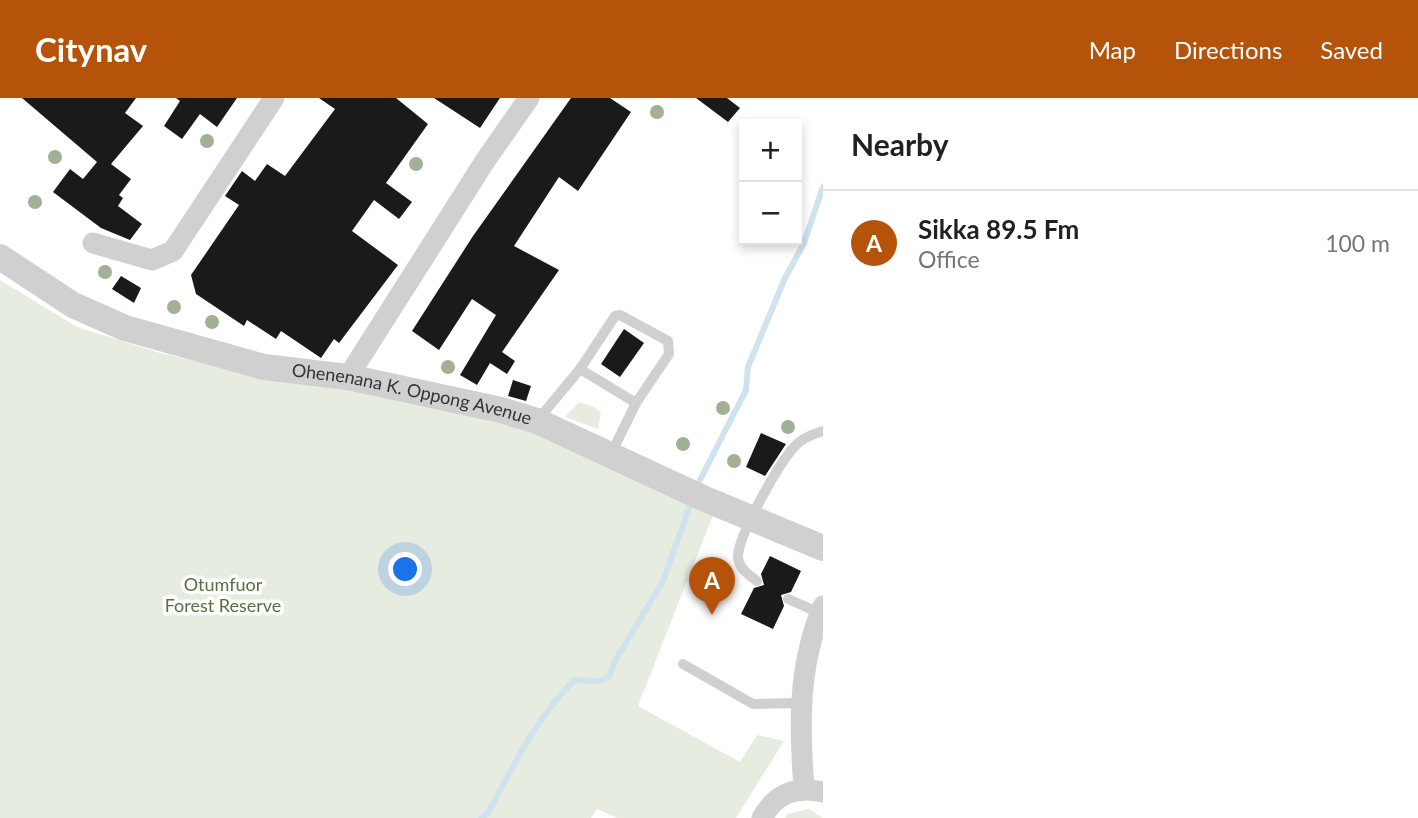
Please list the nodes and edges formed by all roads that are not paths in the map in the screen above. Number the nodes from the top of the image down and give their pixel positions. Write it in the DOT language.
graph roads {
  1 [pos="274,98"];
  2 [pos="529,98"];
  3 [pos="93,243"];
  4 [pos="0,257"];
  5 [pos="580,369"];
  6 [pos="348,377"];
  7 [pos="636,403"];
  8 [pos="537,421"];
  9 [pos="823,431"];
  10 [pos="611,454"];
  11 [pos="751,518"];
  12 [pos="823,548"];
  13 [pos="757,582"];
  14 [pos="788,599"];
  15 [pos="821,610"];
  16 [pos="683,664"];
  17 [pos="800,703"];
  18 [pos="814,790"];
  19 [pos="762,818"];
  1 -- 3 [label="street"];
  2 -- 6 [label="street"];
  4 -- 6 [label="street, Ohenenana K. Oppong Avenue"];
  5 -- 7 [label="lane"];
  5 -- 7 [label="lane"];
  5 -- 8 [label="lane"];
  6 -- 8 [label="street, Ohenenana K. Oppong Avenue"];
  7 -- 10 [label="lane"];
  8 -- 10 [label="street, Ohenenana K. Oppong Avenue"];
  9 -- 11 [label="lane"];
  10 -- 11 [label="street, Ohenenana K. Oppong Avenue"];
  11 -- 12 [label="street, Ohenenana K. Oppong Avenue"];
  11 -- 13 [label="lane"];
  14 -- 15 [label="lane"];
  15 -- 17 [label="street"];
  16 -- 17 [label="lane"];
  17 -- 18 [label="street"];
  18 -- 19 [label="street"];
}
